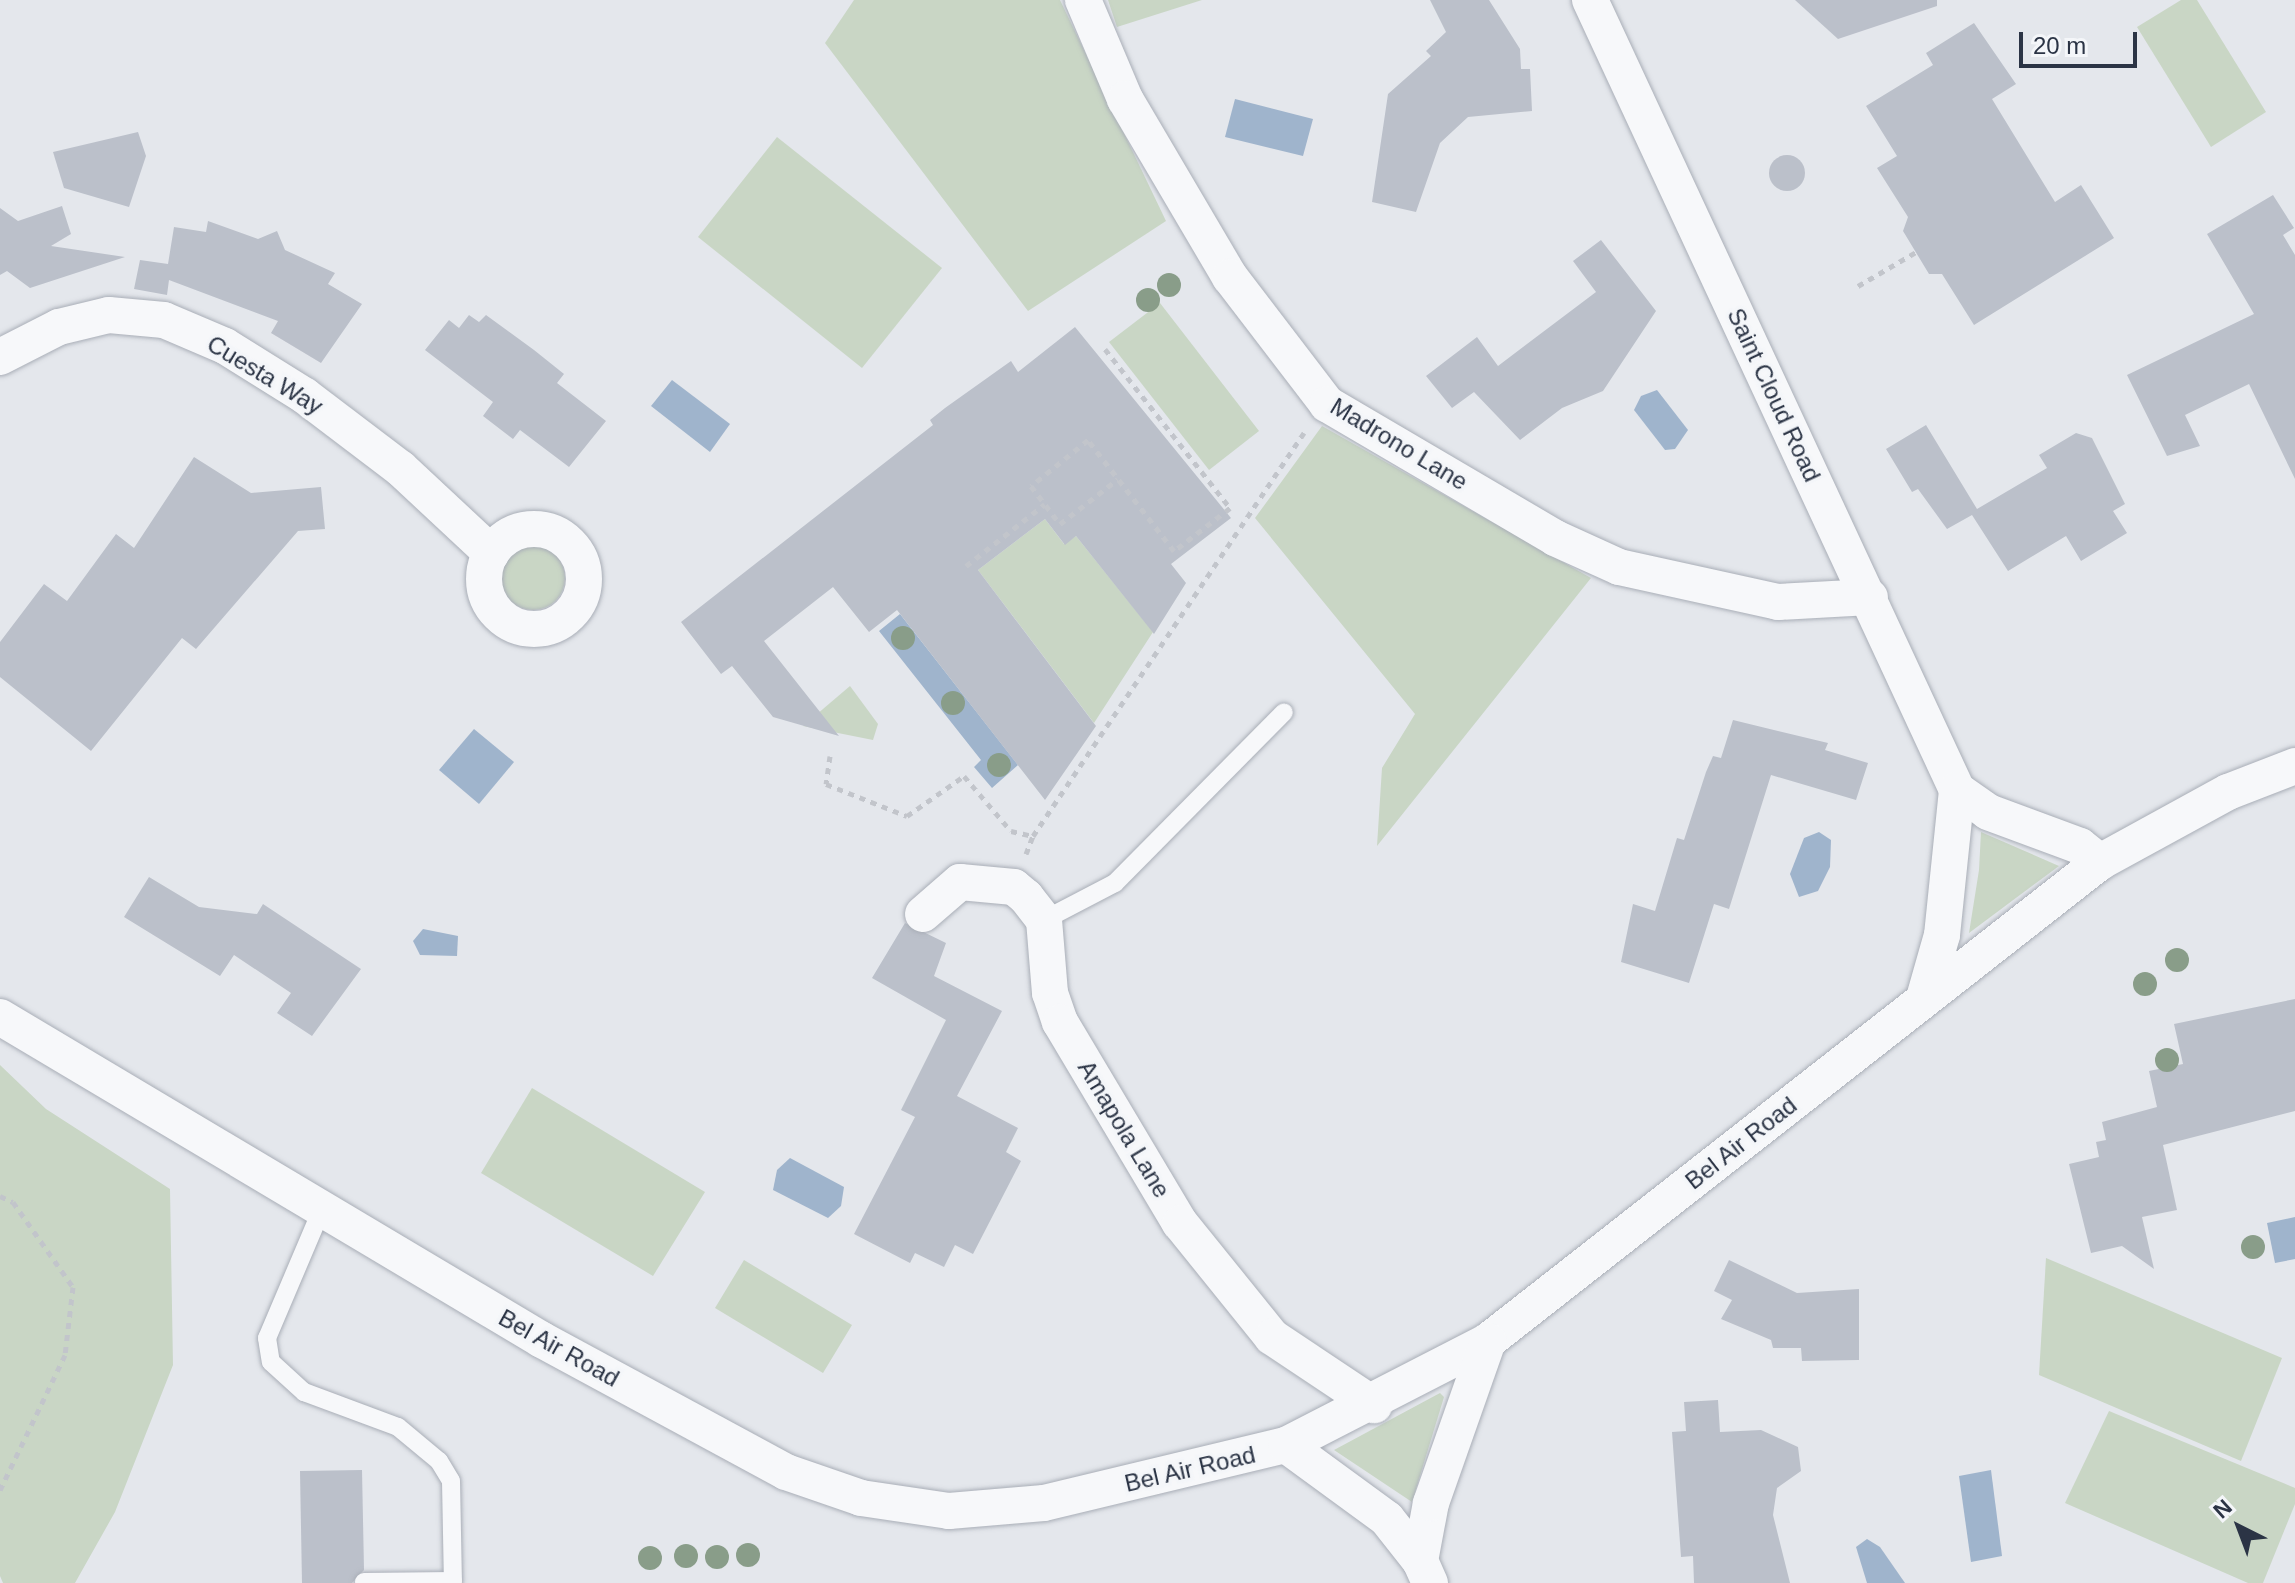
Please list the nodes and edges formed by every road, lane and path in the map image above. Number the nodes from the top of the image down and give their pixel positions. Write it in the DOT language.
graph roads {
  1 [pos="1083,0"];
  2 [pos="1590,0"];
  3 [pos="1916,252"];
  4 [pos="1858,286"];
  5 [pos="1105,349"];
  6 [pos="0,357"];
  7 [pos="1327,404"];
  8 [pos="1118,479"];
  9 [pos="1045,504"];
  10 [pos="491,553"];
  11 [pos="966,566"];
  12 [pos="1870,597"];
  13 [pos="1284,712"];
  14 [pos="830,756"];
  15 [pos="2295,766"];
  16 [pos="1957,790"];
  17 [pos="2100,862"];
  18 [pos="923,914"];
  19 [pos="1044,920"];
  20 [pos="1924,998"];
  21 [pos="0,1017"];
  22 [pos="0,1196"];
  23 [pos="321,1211"];
  24 [pos="1488,1341"];
  25 [pos="1374,1405"];
  26 [pos="1286,1445"];
  27 [pos="0,1490"];
  28 [pos="1425,1572"];
  29 [pos="364,1582"];
  1 -- 7 [label="street, Madrono Lane"];
  2 -- 12 [label="street, Saint Cloud Road"];
  3 -- 4 [label="path"];
  5 -- 8 [label="path"];
  6 -- 10 [label="street, Cuesta Way"];
  7 -- 12 [label="street, Madrono Lane"];
  7 -- 14 [label="path"];
  8 -- 9 [label="path"];
  8 -- 9 [label="path"];
  9 -- 11 [label="path"];
  12 -- 16 [label="street, Saint Cloud Road"];
  13 -- 19 [label="lane"];
  15 -- 17 [label="street, Bel Air Road"];
  16 -- 17 [label="street"];
  16 -- 20 [label="street"];
  17 -- 20 [label="street, Bel Air Road"];
  18 -- 19 [label="street"];
  19 -- 25 [label="street, Amapola Lane"];
  20 -- 24 [label="street, Bel Air Road"];
  21 -- 23 [label="street, Bel Air Road"];
  22 -- 27 [label="path"];
  23 -- 26 [label="street, Bel Air Road"];
  23 -- 29 [label="lane"];
  24 -- 25 [label="street, Bel Air Road"];
  24 -- 28 [label="street"];
  25 -- 26 [label="street, Bel Air Road"];
  26 -- 28 [label="street"];
}
